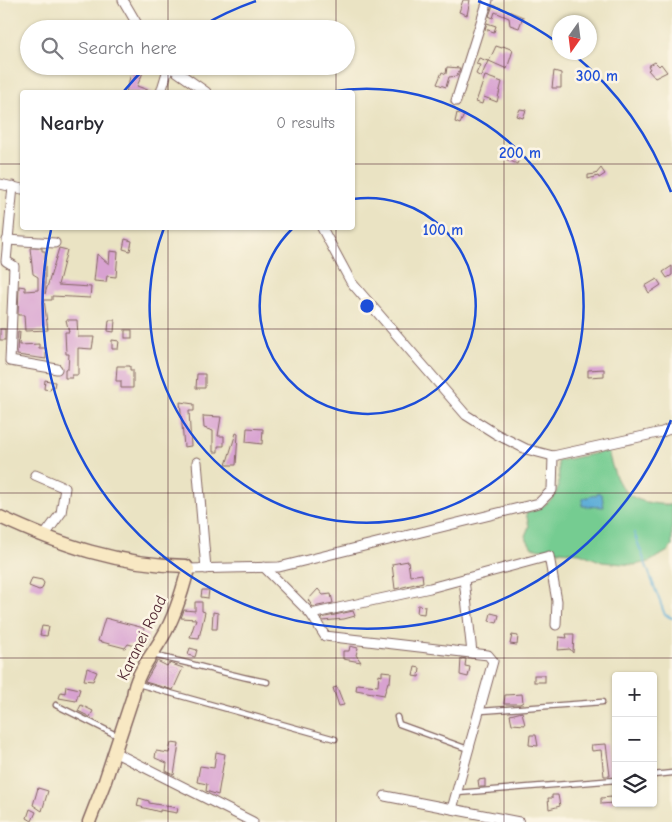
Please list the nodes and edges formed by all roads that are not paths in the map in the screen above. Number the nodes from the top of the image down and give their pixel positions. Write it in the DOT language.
graph roads {
  1 [pos="123,0"];
  2 [pos="488,0"];
  3 [pos="135,20"];
  4 [pos="166,75"];
  5 [pos="182,75"];
  6 [pos="162,90"];
  7 [pos="203,90"];
  8 [pos="456,101"];
  9 [pos="0,184"];
  10 [pos="13,186"];
  11 [pos="20,188"];
  12 [pos="323,230"];
  13 [pos="7,240"];
  14 [pos="55,243"];
  15 [pos="58,369"];
  16 [pos="672,428"];
  17 [pos="553,456"];
  18 [pos="197,462"];
  19 [pos="35,475"];
  20 [pos="0,517"];
  21 [pos="44,536"];
  22 [pos="264,568"];
  23 [pos="188,569"];
  24 [pos="206,569"];
  25 [pos="464,579"];
  26 [pos="311,614"];
  27 [pos="556,625"];
  28 [pos="472,653"];
  29 [pos="151,655"];
  30 [pos="135,682"];
  31 [pos="267,682"];
  32 [pos="602,702"];
  33 [pos="56,705"];
  34 [pos="480,711"];
  35 [pos="397,717"];
  36 [pos="119,737"];
  37 [pos="335,740"];
  38 [pos="470,750"];
  39 [pos="114,752"];
  40 [pos="672,773"];
  41 [pos="657,775"];
  42 [pos="612,780"];
  43 [pos="457,792"];
  44 [pos="386,796"];
  45 [pos="452,809"];
  46 [pos="89,822"];
  47 [pos="253,822"];
  48 [pos="520,822"];
  1 -- 3 [label="street"];
  2 -- 8 [label="street"];
  4 -- 6 [label="street"];
  5 -- 7 [label="street"];
  9 -- 10 [label="street"];
  10 -- 11 [label="street"];
  10 -- 13 [label="street"];
  12 -- 17 [label="street"];
  13 -- 14 [label="street"];
  13 -- 15 [label="street"];
  16 -- 17 [label="street"];
  17 -- 22 [label="street"];
  18 -- 24 [label="street"];
  19 -- 21 [label="street"];
  20 -- 21 [label="street"];
  21 -- 23 [label="street"];
  22 -- 24 [label="street"];
  22 -- 26 [label="street"];
  23 -- 24 [label="street"];
  23 -- 29 [label="street, Karanei Road"];
  25 -- 26 [label="street"];
  25 -- 27 [label="street"];
  25 -- 28 [label="street"];
  26 -- 28 [label="street"];
  28 -- 34 [label="street"];
  29 -- 30 [label="street, Karanei Road"];
  29 -- 31 [label="lane"];
  30 -- 36 [label="street, Karanei Road"];
  30 -- 37 [label="lane"];
  32 -- 34 [label="lane"];
  33 -- 36 [label="lane"];
  34 -- 38 [label="street"];
  35 -- 38 [label="lane"];
  36 -- 39 [label="street, Karanei Road"];
  38 -- 43 [label="street"];
  39 -- 46 [label="street, Karanei Road"];
  39 -- 47 [label="street"];
  40 -- 41 [label="lane"];
  42 -- 43 [label="lane"];
  43 -- 45 [label="street"];
  44 -- 45 [label="street"];
  45 -- 48 [label="street"];
}
